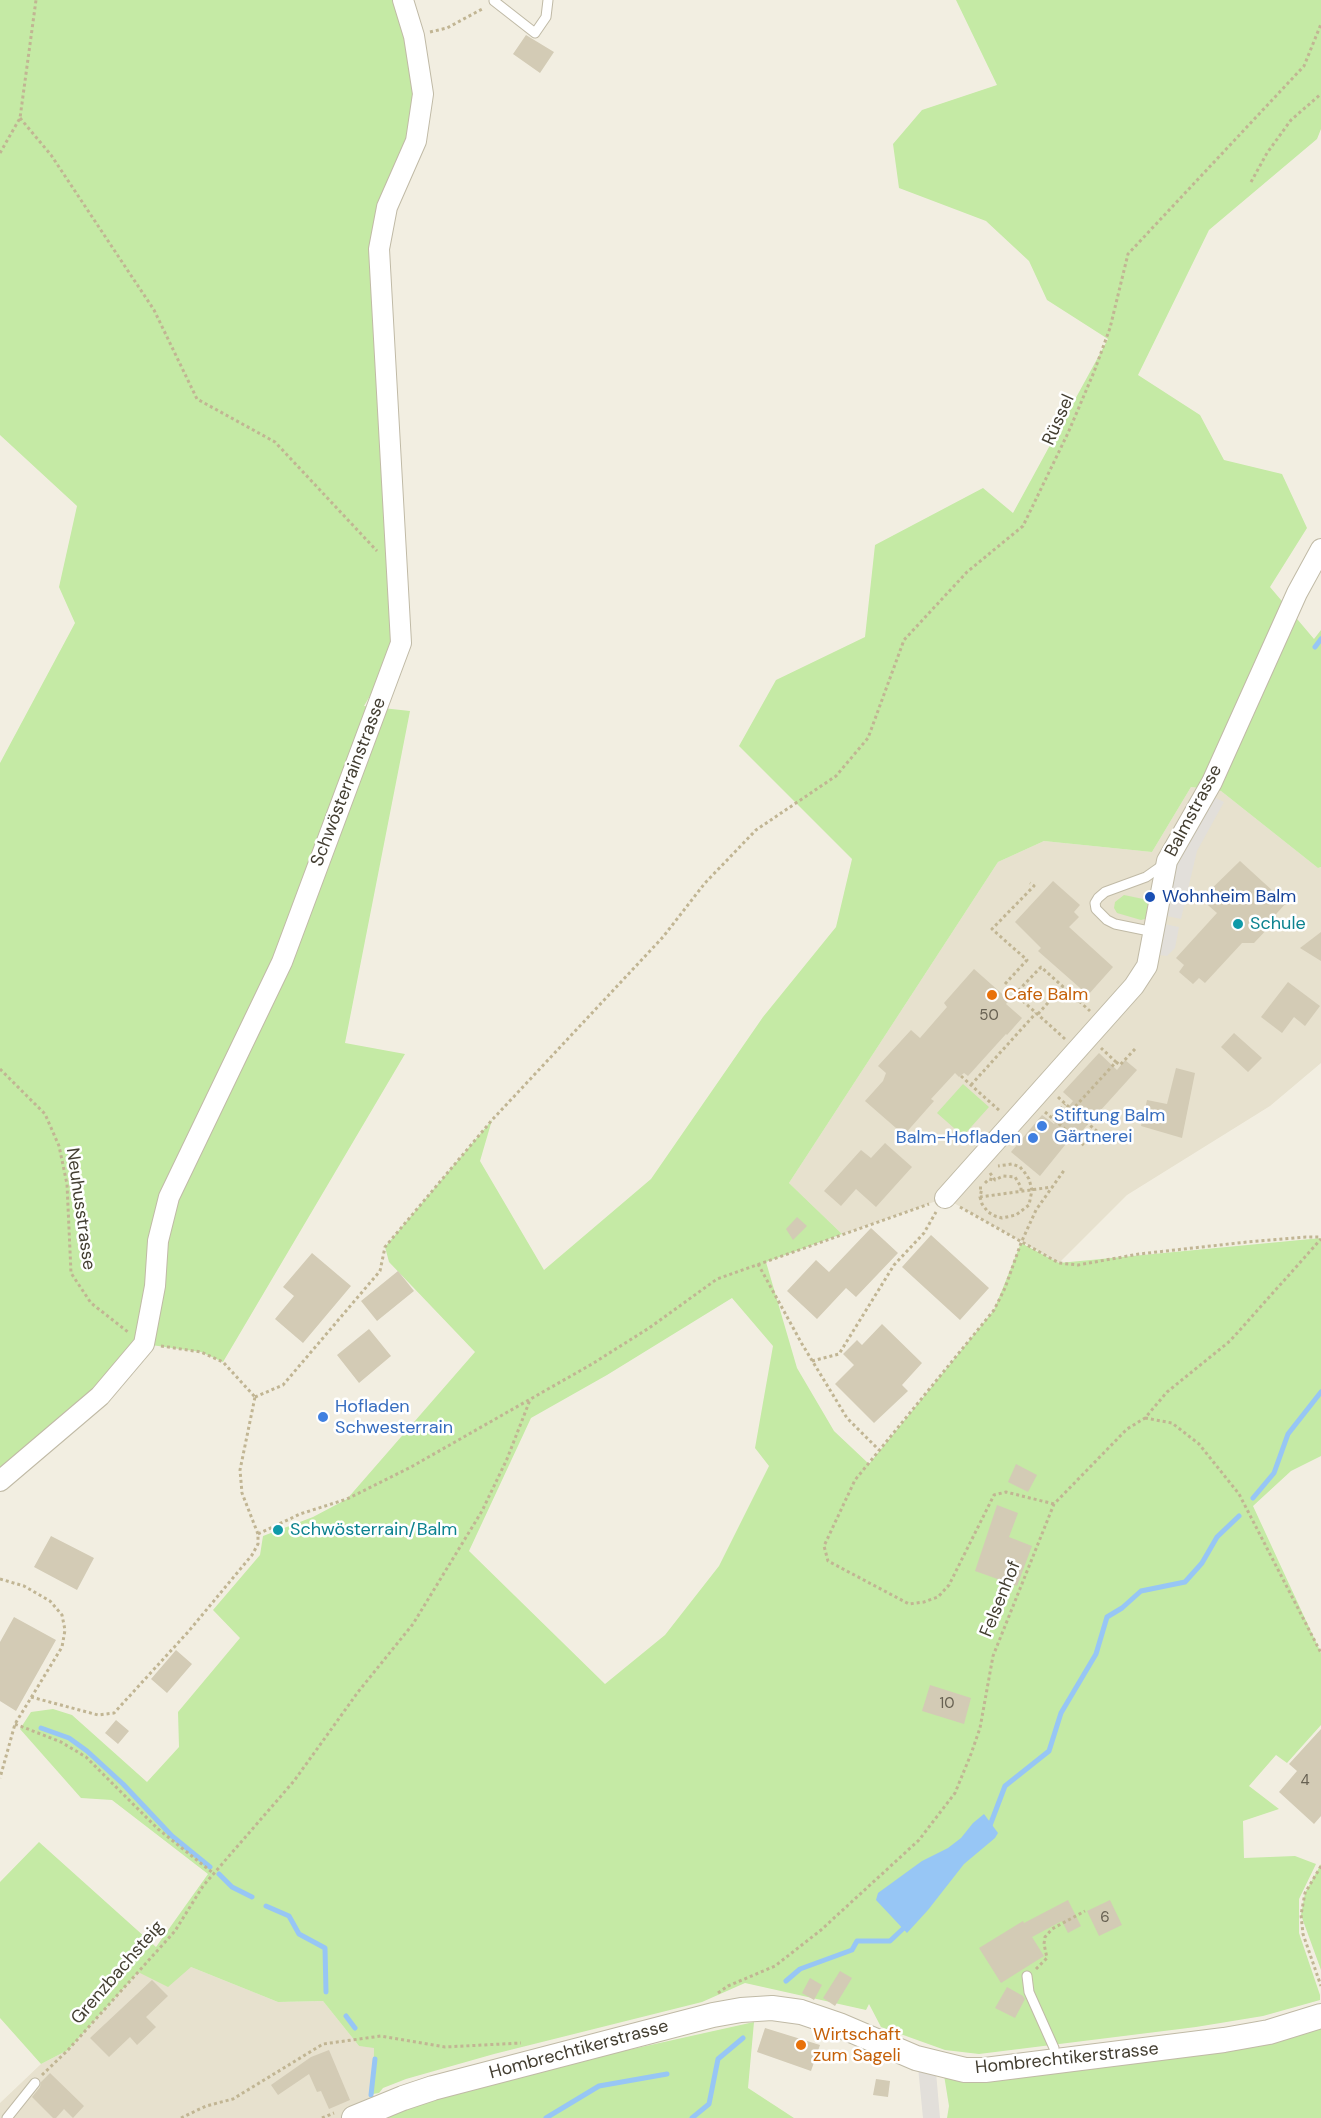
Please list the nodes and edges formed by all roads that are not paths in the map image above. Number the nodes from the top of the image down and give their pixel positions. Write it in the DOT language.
graph roads {
  1 [pos="403,0"];
  2 [pos="548,0"];
  3 [pos="494,1"];
  4 [pos="1321,549"];
  5 [pos="1167,861"];
  6 [pos="1154,932"];
  7 [pos="951,1191"];
  8 [pos="0,1481"];
  9 [pos="1027,1976"];
  10 [pos="1321,2016"];
  11 [pos="1054,2048"];
  12 [pos="35,2083"];
  13 [pos="8,2118"];
  14 [pos="354,2118"];
  1 -- 8 [label="street, Schwösterrainstrasse"];
  2 -- 3 [label="lane"];
  4 -- 5 [label="street, Balmstrasse"];
  5 -- 6 [label="street, Balmstrasse"];
  5 -- 6 [label="lane"];
  6 -- 7 [label="street, Balmstrasse"];
  9 -- 11 [label="lane"];
  10 -- 14 [label="street, Hombrechtikerstrasse"];
  12 -- 13 [label="lane"];
}
